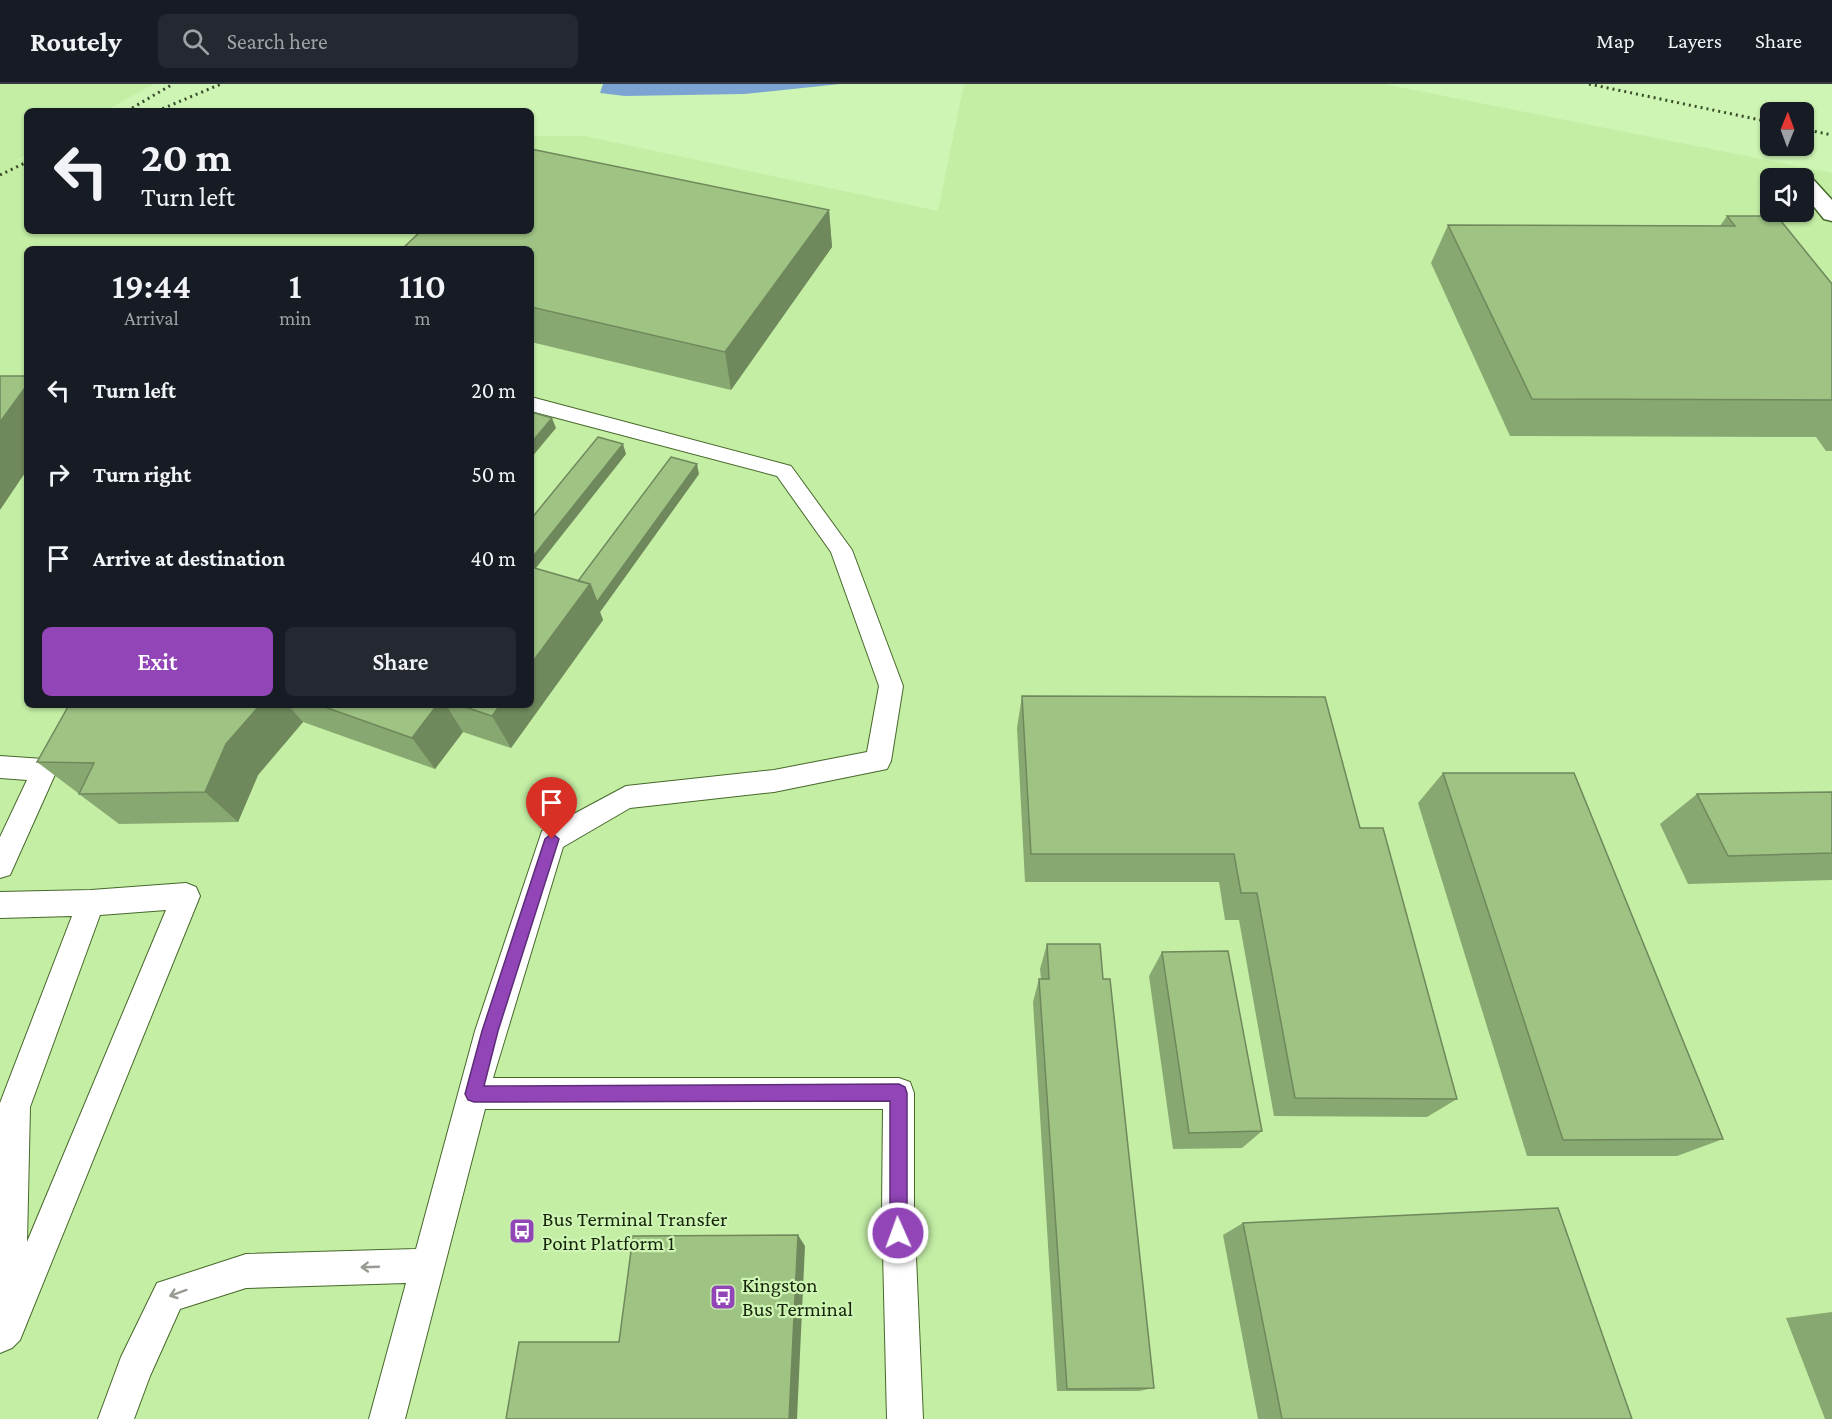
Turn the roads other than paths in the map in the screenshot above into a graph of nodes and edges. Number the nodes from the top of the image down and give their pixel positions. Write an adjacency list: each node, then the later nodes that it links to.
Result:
1 (1814, 193): 2 (street)
2 (1832, 214)
3 (534, 405): 8 (lane)
4 (0, 767): 5 (lane)
5 (0, 866)
6 (91, 903): 7 (lane); 10 (lane); 10 (lane)
7 (0, 905)
8 (474, 1094): 9 (lane); 13 (lane)
9 (428, 1265): 11 (lane, one-way to 11); 12 (lane)
10 (4, 1332)
11 (116, 1419)
12 (387, 1419)
13 (905, 1419)

